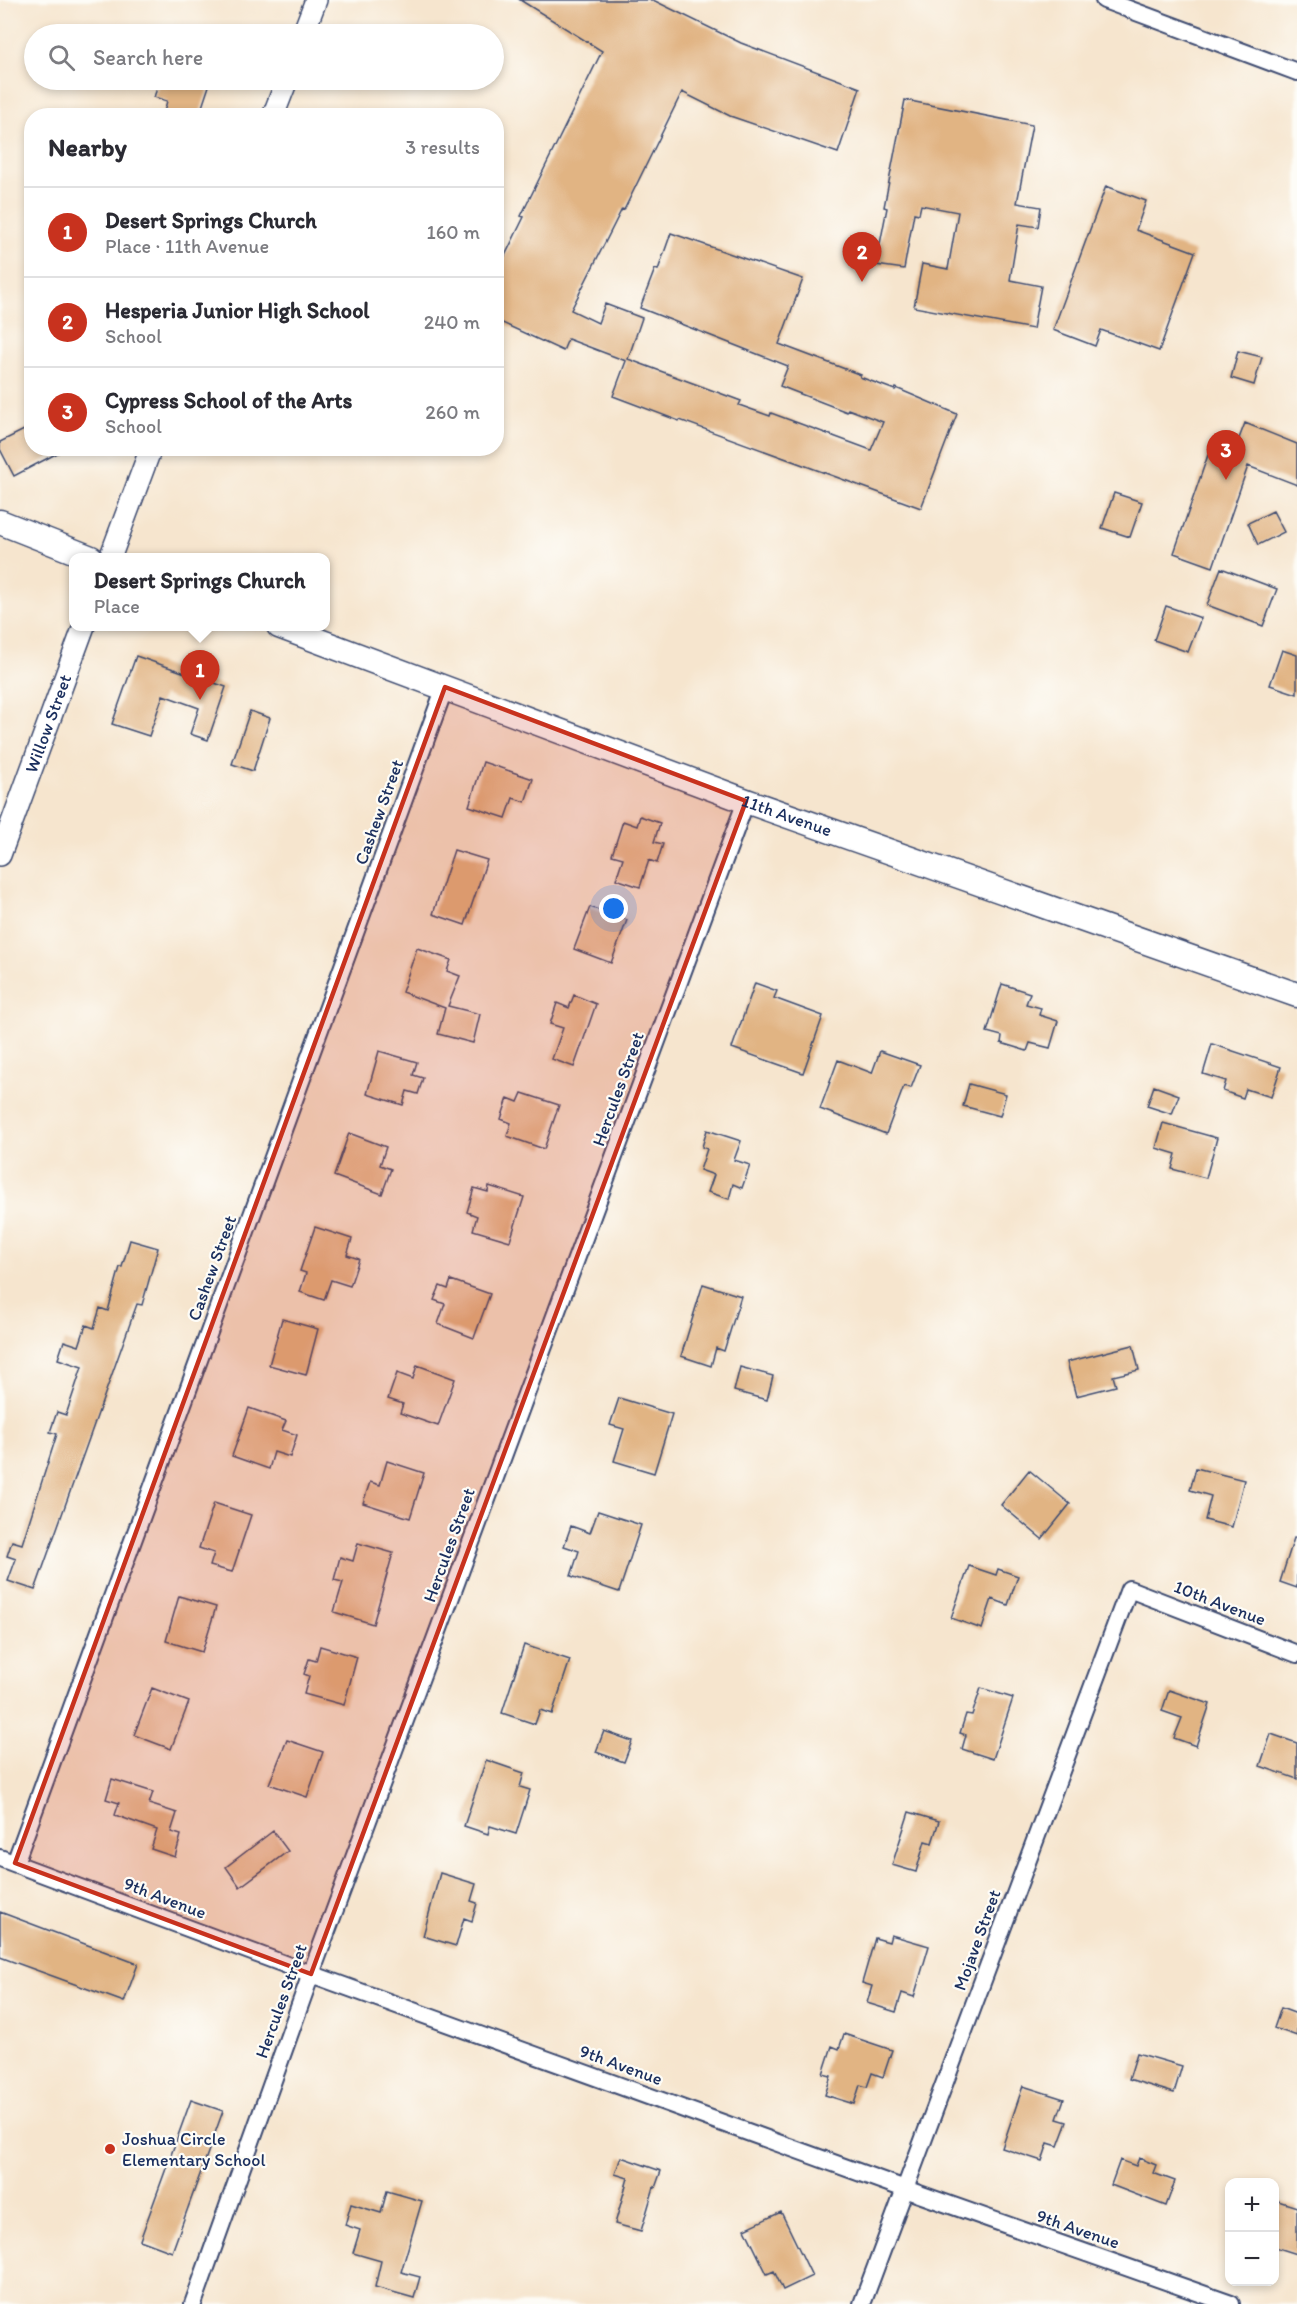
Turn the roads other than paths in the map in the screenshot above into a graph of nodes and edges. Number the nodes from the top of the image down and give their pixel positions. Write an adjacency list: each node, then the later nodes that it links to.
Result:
1 (316, 0): 3 (street)
2 (1104, 0): 4 (street)
3 (307, 24)
4 (1297, 72)
5 (283, 90): 6 (street)
6 (276, 108)
7 (148, 456): 10 (street)
8 (0, 522): 9 (main road)
9 (78, 553)
10 (112, 553)
11 (83, 631): 15 (street, Willow Street)
12 (290, 631): 13 (main road, 11th Avenue)
13 (445, 687): 14 (main road, 11th Avenue); 19 (street, Cashew Street)
14 (746, 801): 16 (main road, 11th Avenue); 20 (street, Hercules Street)
15 (0, 855)
16 (1297, 994)
17 (1129, 1588): 18 (street, 10th Avenue); 21 (street, Mojave Street)
18 (1297, 1654)
19 (7, 1860): 20 (street, 9th Avenue)
20 (311, 1974): 21 (street, 9th Avenue); 22 (street, Hercules Street)
21 (905, 2189): 23 (street, Mojave Street); 24 (street, 9th Avenue)
22 (193, 2304)
23 (862, 2304)
24 (1231, 2304)

